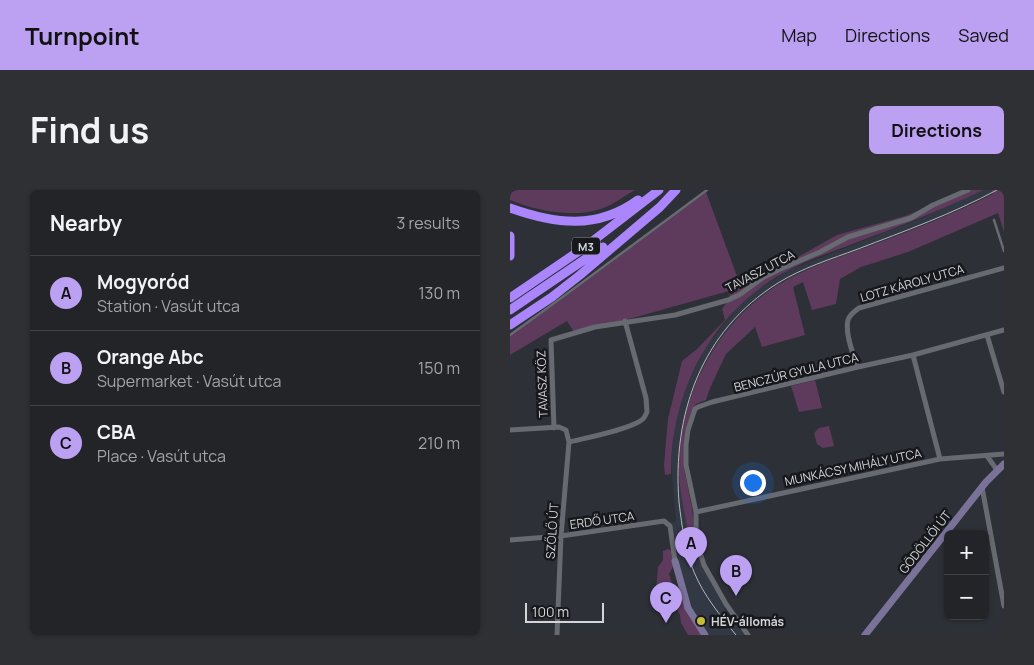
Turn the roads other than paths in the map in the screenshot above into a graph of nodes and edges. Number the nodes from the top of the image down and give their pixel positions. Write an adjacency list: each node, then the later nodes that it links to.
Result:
1 (653, 190): 6 (highway)
2 (659, 190): 12 (highway, M3)
3 (675, 190): 13 (highway, M3); 15 (highway)
4 (706, 190): 17 (lane)
5 (968, 190): 14 (street, TAVASZ UTCA)
6 (510, 208)
7 (994, 220): 9 (lane)
8 (510, 236): 10 (highway)
9 (1004, 251)
10 (510, 256)
11 (1004, 268): 21 (street, LOTZ KÁROLY UTCA)
12 (510, 298)
13 (510, 310)
14 (625, 322): 19 (street, TAVASZ UTCA); 25 (street)
15 (510, 325)
16 (1004, 330): 18 (street, BENCZÚR GYULA UTCA)
17 (510, 334)
18 (987, 336): 20 (street, BENCZÚR GYULA UTCA); 22 (street)
19 (551, 340): 23 (street, TAVASZ KÖZ)
20 (913, 355): 21 (street, BENCZÚR GYULA UTCA); 28 (street)
21 (858, 367): 32 (street, BENCZÚR GYULA UTCA)
22 (1004, 392)
23 (554, 428): 24 (street); 25 (street, SZŐLŐ ÚT)
24 (510, 430)
25 (569, 442): 33 (street, SZŐLŐ ÚT)
26 (1004, 454): 27 (street, MUNKÁCSY MIHÁLY UTCA)
27 (987, 456): 28 (street, MUNKÁCSY MIHÁLY UTCA); 30 (street)
28 (940, 458): 32 (street, MUNKÁCSY MIHÁLY UTCA)
29 (1004, 464): 30 (main road, GÖDÖLLŐI ÚT)
30 (997, 470): 31 (main road, GÖDÖLLŐI ÚT)
31 (982, 487): 36 (street); 41 (main road, GÖDÖLLŐI ÚT)
32 (696, 512): 40 (street)
33 (561, 536): 34 (street, ERDŐ UTCA); 35 (street, ERDŐ UTCA); 38 (street, SZŐLŐ ÚT)
34 (510, 540)
35 (675, 561): 39 (main road)
36 (1002, 584): 37 (street)
37 (1004, 606)
38 (557, 635)
39 (705, 635)
40 (748, 635)
41 (865, 635)

